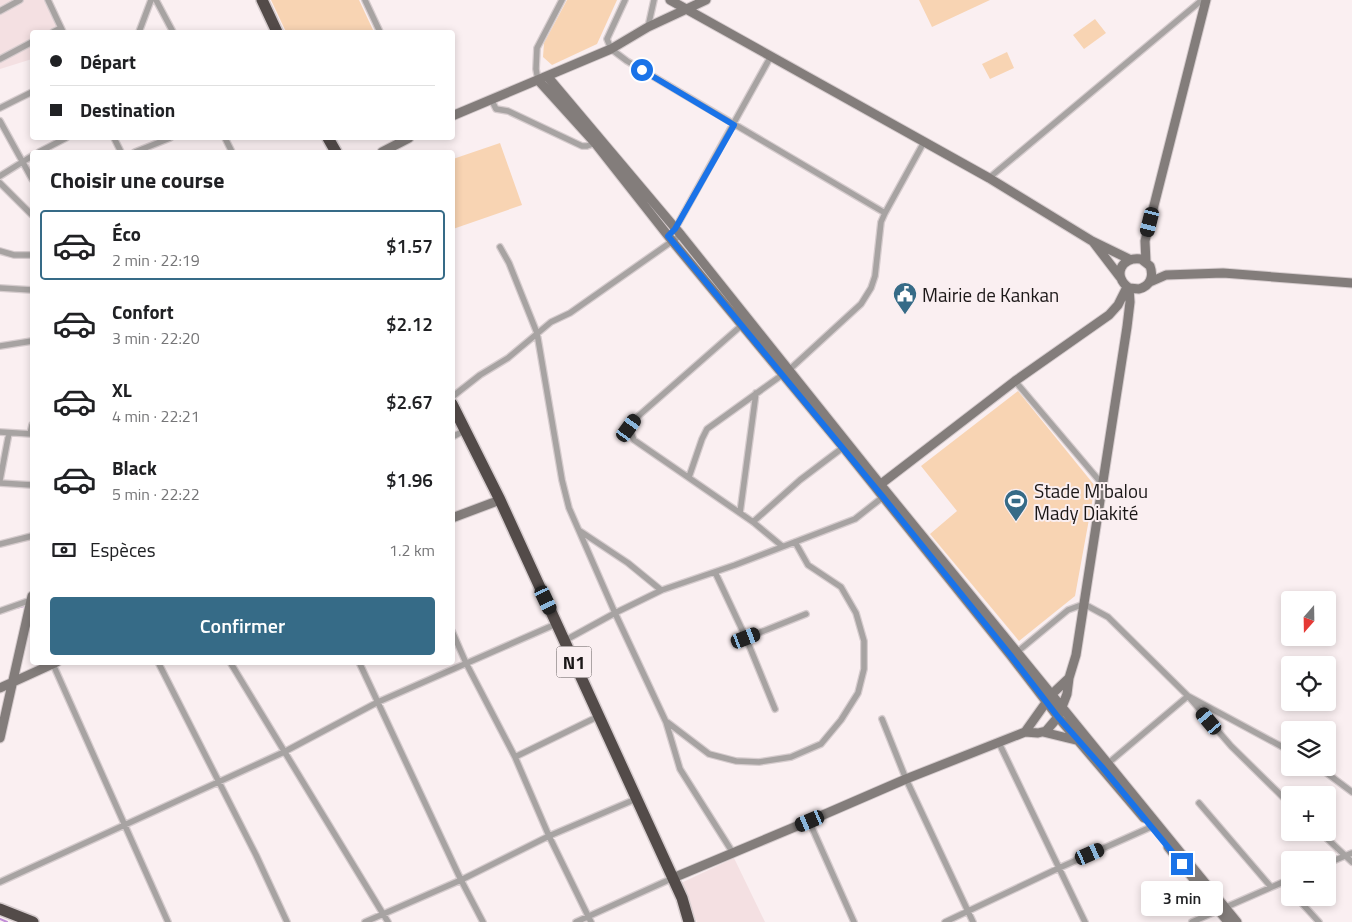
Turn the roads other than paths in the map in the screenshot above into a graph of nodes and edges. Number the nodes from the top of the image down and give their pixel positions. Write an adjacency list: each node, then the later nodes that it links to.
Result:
1 (20, 0): 15 (street)
2 (48, 0): 17 (street)
3 (151, 0): 18 (street)
4 (156, 0): 19 (street)
5 (262, 0): 20 (highway)
6 (365, 0): 21 (street)
7 (562, 0): 26 (street)
8 (625, 0): 23 (street)
9 (654, 0): 16 (street)
10 (670, 0): 14 (main road)
11 (706, 0): 14 (main road)
12 (1202, 0): 45 (street)
13 (1206, 0): 51 (main road)
14 (686, 9): 16 (main road); 24 (main road)
15 (0, 11)
16 (648, 27): 23 (main road)
17 (62, 30)
18 (140, 30)
19 (172, 30)
20 (276, 30)
21 (379, 30)
22 (30, 43): 25 (street)
23 (611, 49): 26 (main road); 32 (street)
24 (771, 56): 32 (street); 37 (main road)
25 (0, 59)
26 (543, 78): 28 (main road); 36 (main road)
27 (30, 93): 29 (street)
28 (491, 99): 30 (main road); 36 (street)
29 (0, 108)
30 (455, 115)
31 (0, 121): 42 (street)
32 (734, 125): 47 (street); 49 (street)
33 (62, 140): 38 (street)
34 (165, 140): 39 (street)
35 (405, 140): 40 (main road)
36 (598, 142): 49 (main road)
37 (924, 142): 45 (main road); 47 (street)
38 (43, 150)
39 (140, 150)
40 (386, 150)
41 (30, 157): 42 (street)
42 (24, 161): 43 (street); 44 (street)
43 (30, 174)
44 (0, 176)
45 (989, 178): 50 (main road)
46 (0, 183): 48 (street)
47 (885, 212): 72 (street)
48 (30, 213)
49 (674, 236): 68 (main road); 69 (street); 72 (main road)
50 (1092, 241): 55 (main road); 58 (main road)
51 (1145, 241): 55 (main road); 56 (main road)
52 (500, 247): 69 (street)
53 (0, 251): 54 (street)
54 (30, 255)
55 (1132, 259): 56 (main road); 58 (main road)
56 (1148, 264): 57 (main road); 59 (main road)
57 (1166, 275): 59 (main road); 60 (main road)
58 (1120, 277): 61 (main road)
59 (1150, 282): 64 (main road)
60 (1352, 283)
61 (1128, 287): 64 (main road); 65 (main road); 66 (main road)
62 (0, 288): 63 (street)
63 (30, 290)
64 (1139, 290): 65 (main road)
65 (1130, 302): 67 (main road)
66 (1114, 311): 67 (main road); 73 (main road)
67 (1128, 322): 86 (main road)
68 (742, 325): 72 (main road); 83 (street)
69 (537, 333): 75 (street); 93 (street)
70 (30, 341): 71 (street)
71 (0, 346)
72 (786, 372): 74 (street); 82 (main road)
73 (1015, 381): 86 (street); 87 (main road)
74 (756, 393): 83 (street); 90 (street)
75 (455, 394)
76 (455, 410): 77 (highway, N1)
77 (466, 430): 81 (street); 89 (highway, N1)
78 (0, 432): 79 (street)
79 (10, 433): 80 (street); 84 (street)
80 (30, 434)
81 (455, 436)
82 (845, 445): 87 (main road); 92 (street)
83 (689, 477): 90 (street)
84 (0, 482): 85 (street)
85 (30, 485)
86 (1103, 485): 101 (main road)
87 (878, 486): 88 (main road); 110 (main road)
88 (883, 497): 95 (street); 110 (main road)
89 (500, 500): 91 (main road); 106 (highway, N1)
90 (740, 513): 92 (street)
91 (455, 517)
92 (753, 522): 97 (street)
93 (579, 530): 99 (street); 103 (street)
94 (30, 536): 96 (street)
95 (795, 542): 97 (street); 128 (street)
96 (0, 544)
97 (782, 546): 98 (street)
98 (715, 572): 99 (street); 108 (street)
99 (661, 590): 103 (street)
100 (30, 600): 102 (street)
101 (1084, 604): 110 (street); 117 (main road); 121 (street)
102 (0, 611)
103 (615, 613): 109 (street); 128 (street)
104 (806, 614): 108 (street)
105 (30, 622): 118 (main road)
106 (556, 624): 109 (highway, N1); 111 (street)
107 (455, 638): 111 (street)
108 (746, 638): 124 (street)
109 (564, 641): 126 (highway, N1)
110 (1014, 654): 120 (main road); 123 (main road)
111 (466, 663): 122 (street); 136 (street)
112 (50, 665): 118 (main road)
113 (55, 665): 146 (street)
114 (160, 665): 140 (street)
115 (232, 665): 135 (street)
116 (360, 665): 122 (street)
117 (1069, 678): 120 (main road); 125 (main road)
118 (12, 682): 119 (main road); 131 (main road)
119 (0, 688)
120 (1052, 694): 123 (main road); 125 (main road)
121 (1188, 696): 134 (street); 137 (street); 142 (street)
122 (378, 702): 135 (street); 157 (street)
123 (1046, 702): 125 (main road); 129 (main road)
124 (775, 709)
125 (1060, 713): 130 (main road); 132 (main road)
126 (599, 716): 136 (street); 143 (highway, N1)
127 (882, 719): 139 (street)
128 (666, 722): 151 (street)
129 (1025, 732): 130 (main road); 133 (main road)
130 (1043, 732): 132 (main road)
131 (0, 738)
132 (1084, 740): 137 (main road)
133 (999, 743): 139 (main road); 155 (street)
134 (1281, 746)
135 (284, 752): 140 (street); 165 (street)
136 (514, 757): 148 (street)
137 (1105, 766): 147 (main road); 163 (main road)
138 (1331, 776): 141 (street)
139 (906, 779): 145 (main road); 164 (street)
140 (219, 782): 146 (street); 171 (street)
141 (1352, 792)
142 (1281, 795)
143 (636, 799): 148 (street); 156 (highway, N1)
144 (1199, 803): 160 (street)
145 (810, 821): 151 (main road); 177 (street)
146 (126, 825): 158 (street); 170 (street)
147 (1151, 826): 155 (street); 163 (main road)
148 (549, 836): 157 (street); 167 (street)
149 (1330, 841): 152 (street)
150 (1352, 852): 152 (street)
151 (733, 853): 156 (main road)
152 (1345, 855): 153 (street); 154 (street)
153 (1336, 859)
154 (1352, 862)
155 (1059, 868): 164 (street); 180 (street)
156 (673, 878): 167 (street); 176 (highway, N1)
157 (461, 880): 165 (street); 174 (street)
158 (0, 882)
159 (1281, 883): 160 (street)
160 (1271, 887): 163 (street)
161 (1304, 906): 184 (street)
162 (0, 908): 169 (highway)
163 (1222, 909): 181 (street); 182 (main road); 183 (main road)
164 (968, 912): 178 (street); 179 (street)
165 (382, 913): 172 (street); 173 (street)
166 (0, 914): 168 (highway)
167 (589, 920): 175 (street)
168 (19, 922)
169 (33, 922)
170 (168, 922)
171 (287, 922)
172 (365, 922)
173 (388, 922)
174 (483, 922)
175 (576, 922)
176 (689, 922)
177 (854, 922)
178 (945, 922)
179 (973, 922)
180 (1085, 922)
181 (1192, 922)
182 (1228, 922)
183 (1237, 922)
184 (1319, 922)

